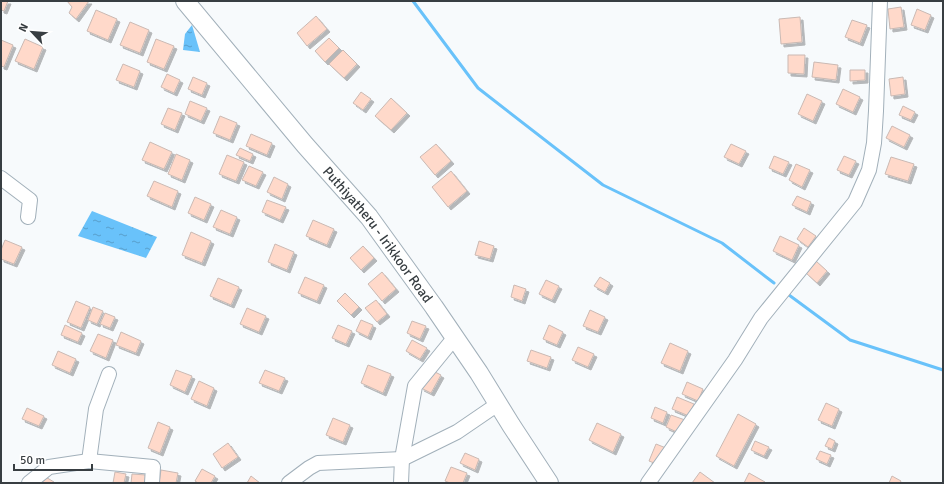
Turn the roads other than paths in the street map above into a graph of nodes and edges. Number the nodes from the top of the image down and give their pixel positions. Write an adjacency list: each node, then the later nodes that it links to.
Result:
1 (185, 1): 5 (main road, Puthiyatheru - Irikkoor Road)
2 (880, 1): 15 (street)
3 (1, 178): 4 (street)
4 (28, 217)
5 (455, 337): 7 (main road, Puthiyatheru - Irikkoor Road); 8 (street)
6 (109, 374): 9 (street)
7 (498, 404): 8 (street); 14 (main road, Puthiyatheru - Irikkoor Road)
8 (402, 459): 12 (street); 13 (street)
9 (89, 461): 10 (street); 11 (street)
10 (29, 483)
11 (152, 483)
12 (289, 483)
13 (401, 483)
14 (549, 483)
15 (648, 483)

